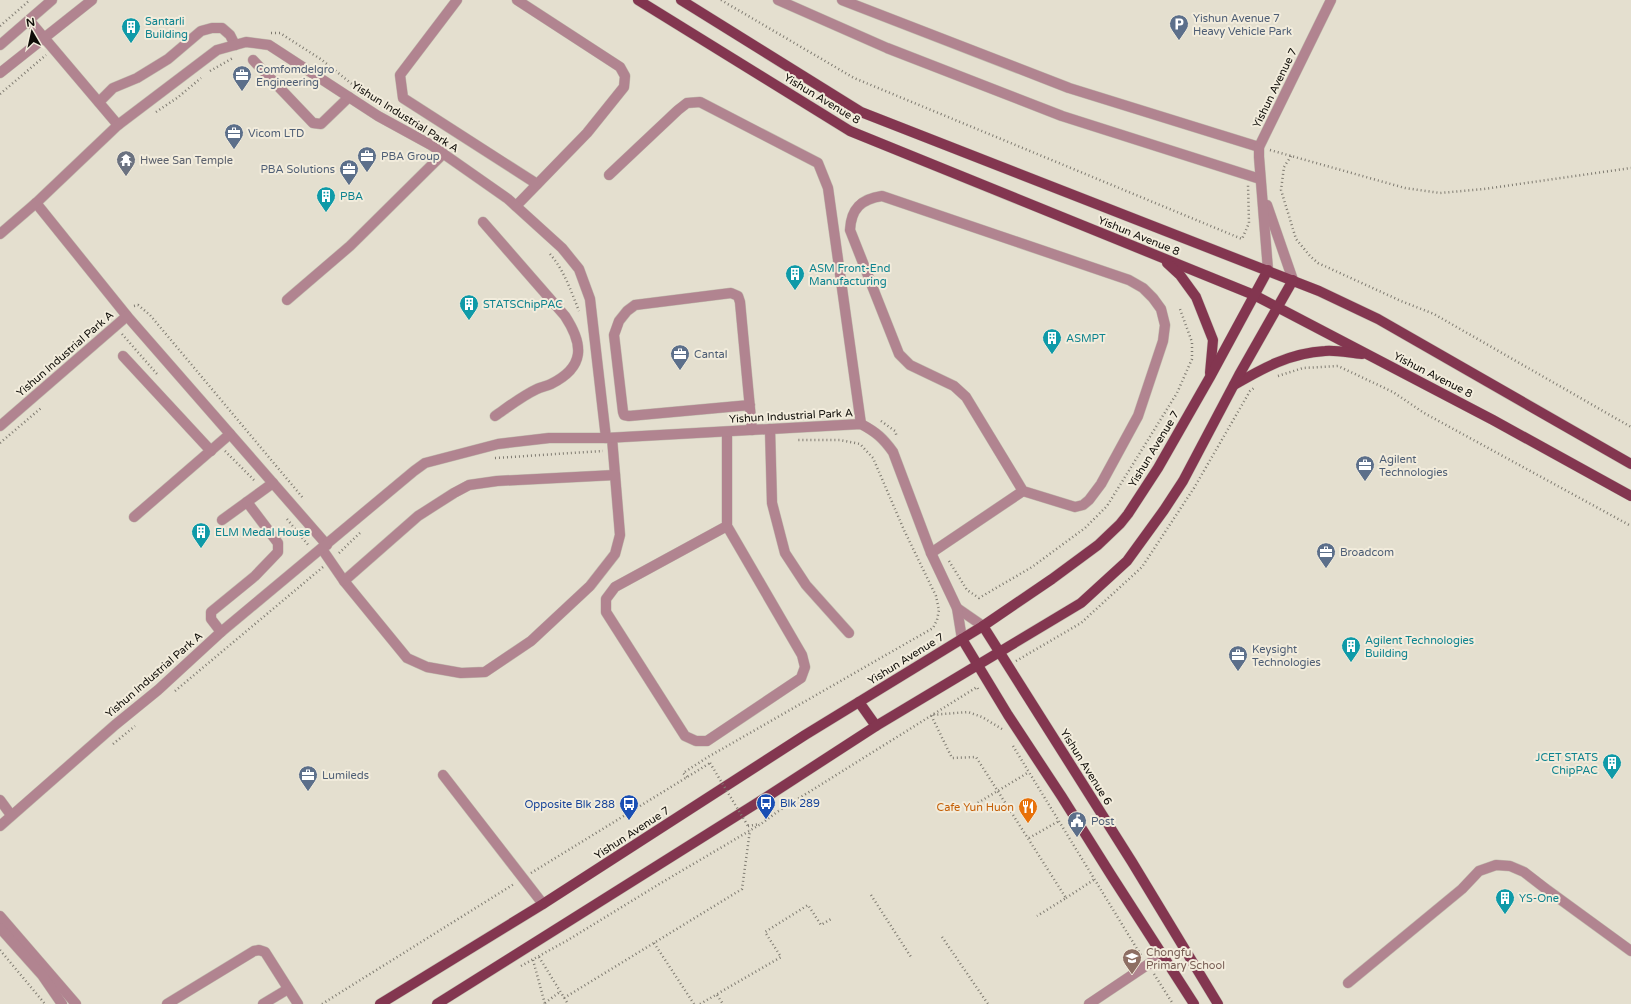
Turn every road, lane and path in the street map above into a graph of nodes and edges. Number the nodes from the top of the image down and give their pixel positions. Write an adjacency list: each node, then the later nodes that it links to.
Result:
1 (30, 0): 13 (path)
2 (52, 0): 12 (street)
3 (92, 0): 14 (street)
4 (457, 0): 33 (street)
5 (517, 0): 33 (street)
6 (638, 0): 40 (main road, Yishun Avenue 8)
7 (681, 0): 41 (main road, Yishun Avenue 8)
8 (721, 0): 31 (path)
9 (778, 0): 31 (street)
10 (842, 0): 26 (street)
11 (1331, 0): 26 (street, Yishun Avenue 7)
12 (29, 20): 14 (street); 16 (street)
13 (0, 26)
14 (43, 38): 20 (street); 23 (street)
15 (235, 45): 22 (street, Yishun Industrial Park A); 23 (street); 25 (street, Yishun Industrial Park A)
16 (0, 46)
17 (234, 58): 19 (path)
18 (254, 60): 22 (street)
19 (209, 71)
20 (0, 73)
21 (204, 76): 24 (path)
22 (349, 97): 27 (street, Yishun Industrial Park A)
23 (99, 102): 25 (street)
24 (154, 114)
25 (118, 125): 35 (street, Yishun Industrial Park A)
26 (1259, 147): 28 (path); 32 (street, Yishun Avenue 7)
27 (443, 154): 36 (street, Yishun Industrial Park A); 44 (street)
28 (1291, 156): 29 (path); 58 (path)
29 (1631, 168)
30 (609, 175): 56 (street)
31 (1248, 175): 32 (street)
32 (1260, 179): 34 (street, Yishun Avenue 7)
33 (537, 184): 36 (street)
34 (1261, 190): 41 (street, Yishun Avenue 7); 42 (street, Yishun Avenue 7)
35 (36, 203): 38 (street, Yishun Industrial Park A); 46 (street, Yishun Industrial Park A)
36 (516, 206): 63 (street, Yishun Industrial Park A)
37 (483, 222): 55 (street)
38 (0, 234)
39 (545, 248): 47 (path)
40 (1162, 258): 43 (main road, Yishun Avenue 8); 50 (main road)
41 (1268, 270): 42 (main road, Yishun Avenue 8); 43 (main road, Yishun Avenue 7)
42 (1293, 280): 45 (main road); 65 (main road, Yishun Avenue 8)
43 (1254, 295): 45 (main road, Yishun Avenue 8); 50 (main road, Yishun Avenue 7)
44 (287, 300)
45 (1278, 307): 48 (main road, Yishun Avenue 8); 52 (main road)
46 (124, 313): 57 (street, Yishun Industrial Park A); 62 (street, Yishun Industrial Park A); 71 (path)
47 (582, 318)
48 (1368, 355): 52 (main road); 69 (main road, Yishun Avenue 8)
49 (123, 356): 64 (street)
50 (1210, 377): 82 (main road, Yishun Avenue 7)
51 (1273, 378): 75 (path)
52 (1234, 385): 87 (main road)
53 (1256, 386): 88 (path)
54 (750, 405): 54 (street); 60 (street)
55 (495, 416)
56 (861, 424): 59 (street, Yishun Industrial Park A); 78 (street, Yishun Industrial Park A)
57 (0, 426)
58 (1631, 427)
59 (770, 429): 60 (street, Yishun Industrial Park A); 85 (street)
60 (752, 430): 61 (street, Yishun Industrial Park A)
61 (727, 432): 63 (street, Yishun Industrial Park A); 74 (street)
62 (230, 434): 64 (street); 67 (street, Yishun Industrial Park A)
63 (609, 438): 66 (street); 77 (street, Yishun Industrial Park A)
64 (211, 451): 72 (street)
65 (1631, 464)
66 (615, 475): 80 (street); 80 (street)
67 (273, 483): 70 (street); 77 (street, Yishun Industrial Park A)
68 (1023, 491): 68 (street); 78 (street)
69 (1631, 496)
70 (247, 502): 73 (street); 84 (street)
71 (307, 503)
72 (134, 517)
73 (222, 520)
74 (727, 526): 74 (street)
75 (1631, 526)
76 (365, 528): 79 (path)
77 (324, 547): 79 (street); 84 (street, Yishun Industrial Park A)
78 (931, 553): 81 (street, Yishun Industrial Park A)
79 (330, 561): 80 (street); 91 (path)
80 (344, 581)
81 (957, 608): 82 (street); 86 (street, Yishun Industrial Park A)
82 (983, 626): 86 (main road, Yishun Avenue 7); 87 (main road, Yishun Avenue 6)
83 (933, 628): 103 (path)
84 (222, 632): 107 (street, Yishun Industrial Park A)
85 (849, 633)
86 (962, 639): 89 (main road); 92 (main road, Yishun Avenue 7)
87 (999, 653): 89 (main road); 155 (main road, Yishun Avenue 6)
88 (1016, 661)
89 (977, 666): 96 (main road); 126 (main road)
90 (980, 693): 93 (path)
91 (172, 694)
92 (859, 702): 96 (main road); 117 (main road, Yishun Avenue 7)
93 (931, 715): 97 (path); 104 (path); 109 (path)
94 (999, 723): 97 (path)
95 (135, 725): 100 (path)
96 (876, 726): 146 (main road)
97 (1002, 729): 98 (path)
98 (1006, 735)
99 (1010, 741): 101 (path)
100 (112, 745)
101 (1029, 772): 104 (path); 108 (path)
102 (443, 776): 113 (street)
103 (687, 777): 109 (path, bridge); 113 (path)
104 (999, 790): 106 (path); 112 (path)
105 (0, 800): 107 (street)
106 (971, 807)
107 (11, 815): 110 (street, Yishun Industrial Park A)
108 (1059, 821): 112 (path); 114 (path)
109 (761, 824): 111 (path)
110 (0, 826)
111 (750, 830): 123 (path); 128 (path)
112 (1029, 838): 116 (path)
113 (523, 878): 117 (street); 144 (path)
114 (1095, 879): 116 (path); 130 (path)
115 (871, 895): 127 (path)
116 (1066, 898): 119 (path)
117 (543, 904): 145 (main road, Yishun Avenue 7)
118 (0, 916): 140 (street)
119 (1037, 916)
120 (831, 919): 135 (path)
121 (0, 928): 139 (street)
122 (942, 937): 152 (path)
123 (654, 943): 136 (path); 149 (path)
124 (0, 950): 138 (path)
125 (1631, 951): 132 (street)
126 (1162, 955): 130 (street); 154 (main road)
127 (911, 956)
128 (539, 957): 129 (path); 134 (path)
129 (533, 960): 131 (path); 147 (path)
130 (1148, 965): 137 (street); 153 (path)
131 (520, 967)
132 (1348, 983)
133 (288, 989): 141 (street); 142 (street); 143 (street)
134 (560, 991): 136 (path); 147 (path)
135 (717, 994): 150 (path); 151 (path)
136 (564, 998): 148 (path)
137 (1094, 1003)
138 (45, 1004)
139 (62, 1004)
140 (76, 1004)
141 (167, 1004)
142 (263, 1004)
143 (298, 1004)
144 (322, 1004)
145 (380, 1004)
146 (437, 1004)
147 (545, 1004)
148 (568, 1004)
149 (694, 1004)
150 (700, 1004)
151 (723, 1004)
152 (988, 1004)
153 (1173, 1004)
154 (1194, 1004)
155 (1218, 1004)

